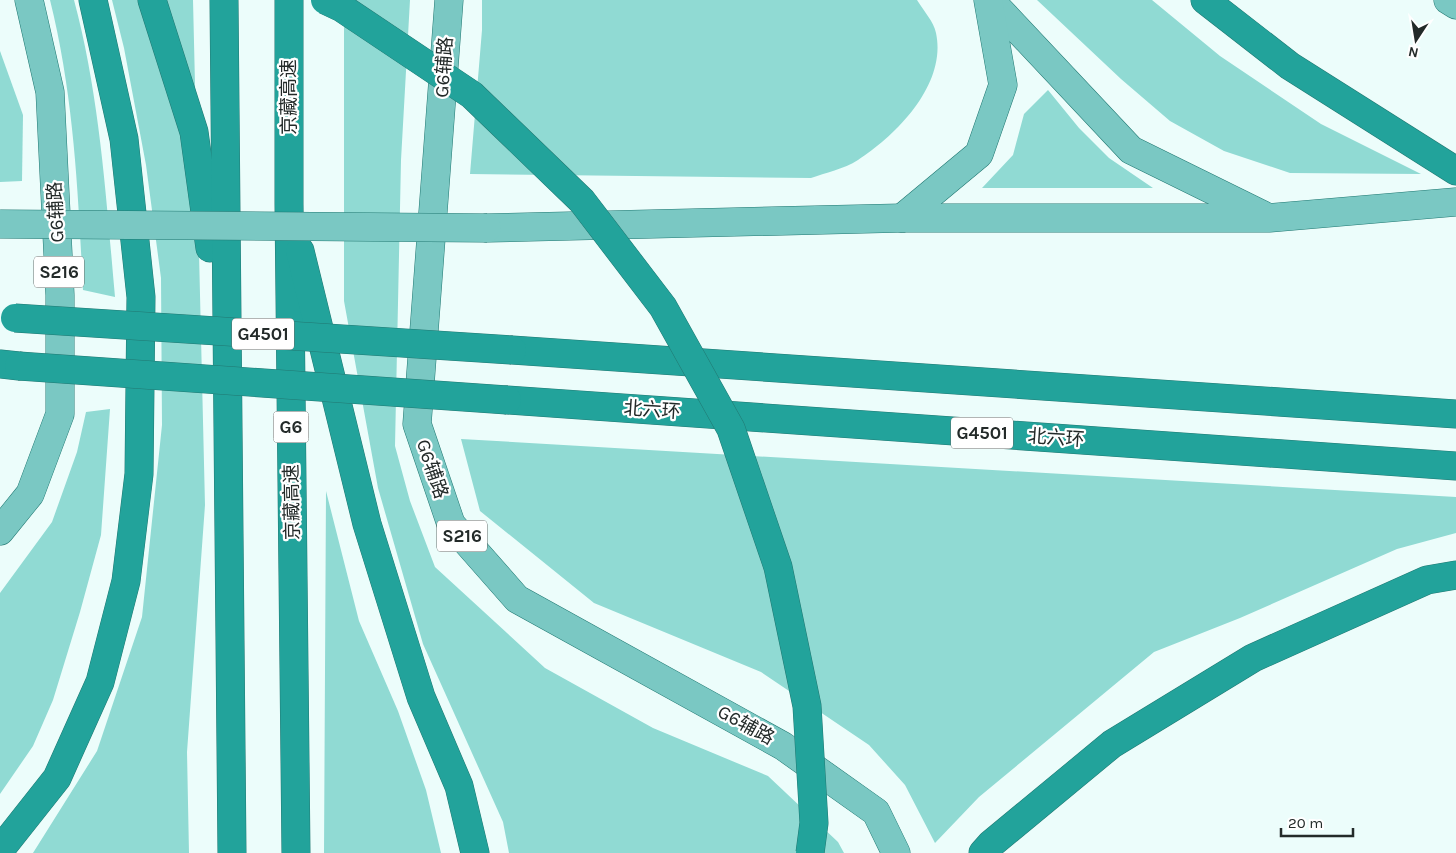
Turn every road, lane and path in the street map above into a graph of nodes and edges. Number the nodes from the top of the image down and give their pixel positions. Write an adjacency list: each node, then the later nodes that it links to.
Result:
1 (29, 0): 23 (main road, G6辅路 / S216)
2 (94, 0): 26 (highway)
3 (152, 0): 21 (highway)
4 (224, 0): 21 (highway)
5 (289, 0): 14 (highway, 京藏高速 / G6)
6 (325, 0): 30 (highway, bridge)
7 (448, 0): 31 (main road, G6辅路 / S216)
8 (989, 0): 15 (main road); 16 (main road)
9 (1205, 0): 12 (highway)
10 (1448, 0): 11 (main road)
11 (1456, 6)
12 (1447, 166)
13 (1456, 202): 16 (main road)
14 (288, 204): 28 (highway, 京藏高速 / G6); 29 (highway)
15 (902, 218): 16 (main road); 17 (main road, bridge)
16 (1269, 218)
17 (0, 224)
18 (7, 317): 20 (highway, G4501, bridge)
19 (6, 366): 22 (highway, 北六环 / G4501, bridge)
20 (1456, 414)
21 (228, 422): 27 (highway)
22 (1456, 466)
23 (0, 531)
24 (1456, 575): 25 (highway)
25 (987, 848)
26 (0, 850)
27 (232, 853)
28 (296, 853)
29 (475, 853)
30 (810, 853)
31 (896, 853)

